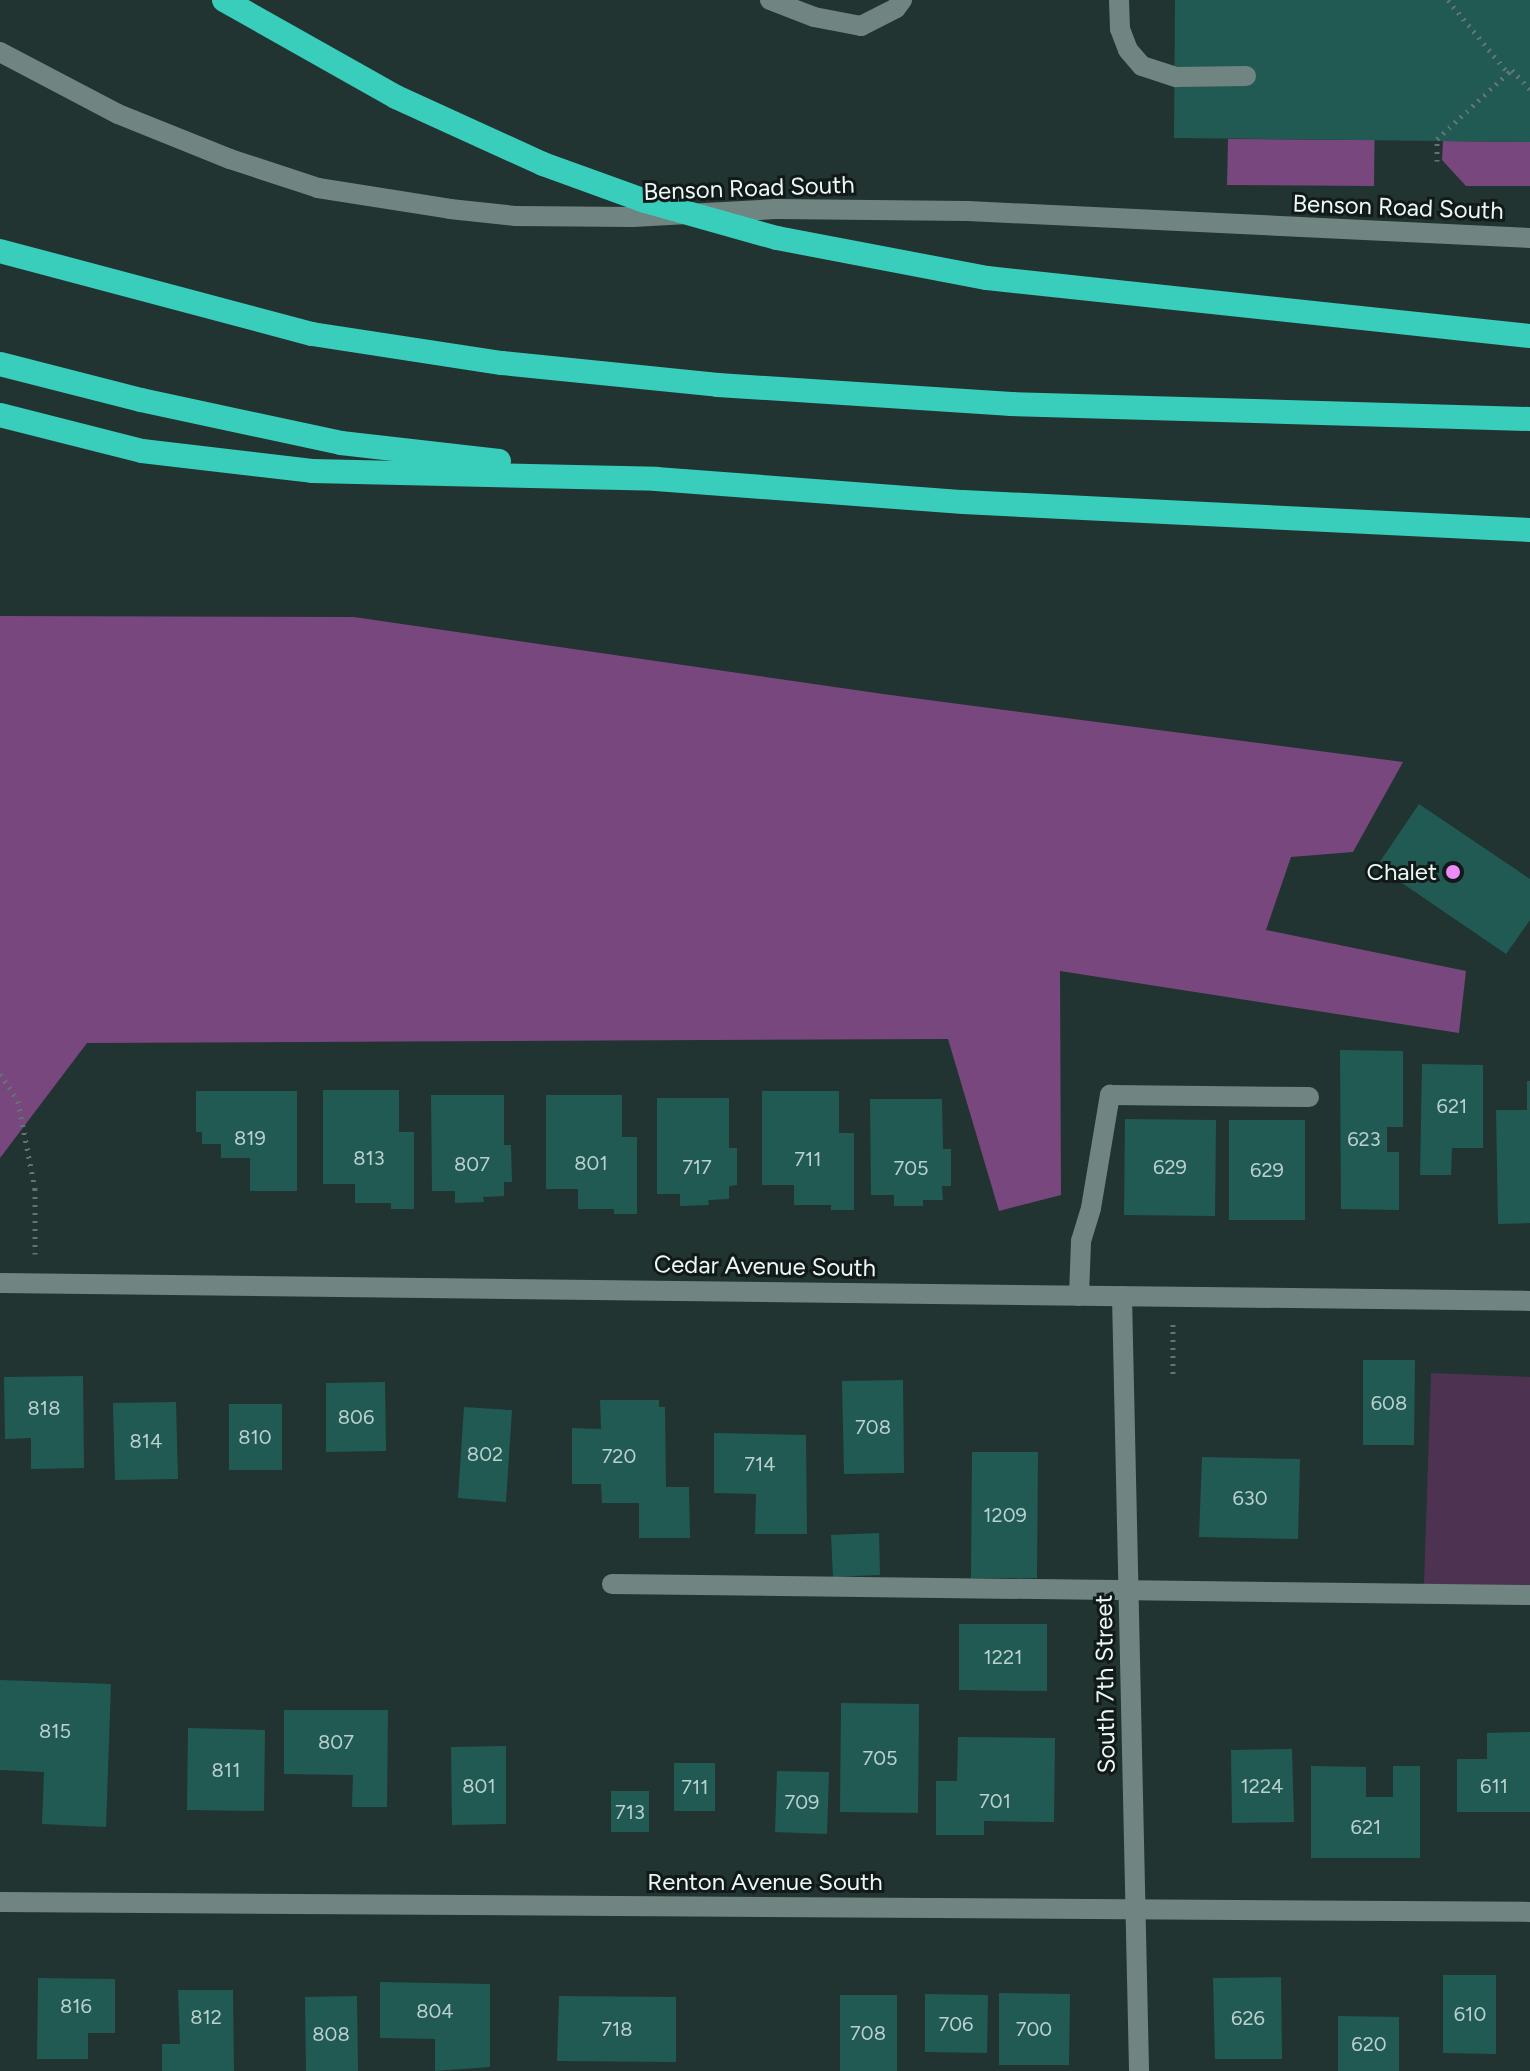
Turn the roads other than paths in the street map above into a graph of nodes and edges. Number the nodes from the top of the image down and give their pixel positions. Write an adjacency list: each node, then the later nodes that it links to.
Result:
1 (224, 0): 9 (highway)
2 (770, 0): 3 (street)
3 (902, 0)
4 (1119, 0): 6 (street)
5 (0, 52): 7 (street, Benson Road South)
6 (1246, 76)
7 (1530, 238)
8 (0, 251): 12 (highway)
9 (1530, 336)
10 (0, 364): 13 (highway)
11 (0, 415): 13 (highway)
12 (1530, 419)
13 (656, 479): 14 (highway)
14 (1530, 530)
15 (1309, 1097): 17 (street)
16 (0, 1283): 17 (street, Cedar Avenue South)
17 (1079, 1296): 18 (street, Cedar Avenue South)
18 (1122, 1296): 19 (street, Cedar Avenue South); 21 (street, South 7th Street)
19 (1530, 1301)
20 (612, 1584): 21 (street)
21 (1129, 1589): 22 (street); 24 (street, South 7th Street)
22 (1530, 1595)
23 (0, 1902): 24 (street, Renton Avenue South)
24 (1137, 1912): 25 (street, Renton Avenue South); 26 (street, South 7th Street)
25 (1530, 1912)
26 (1139, 2071)

